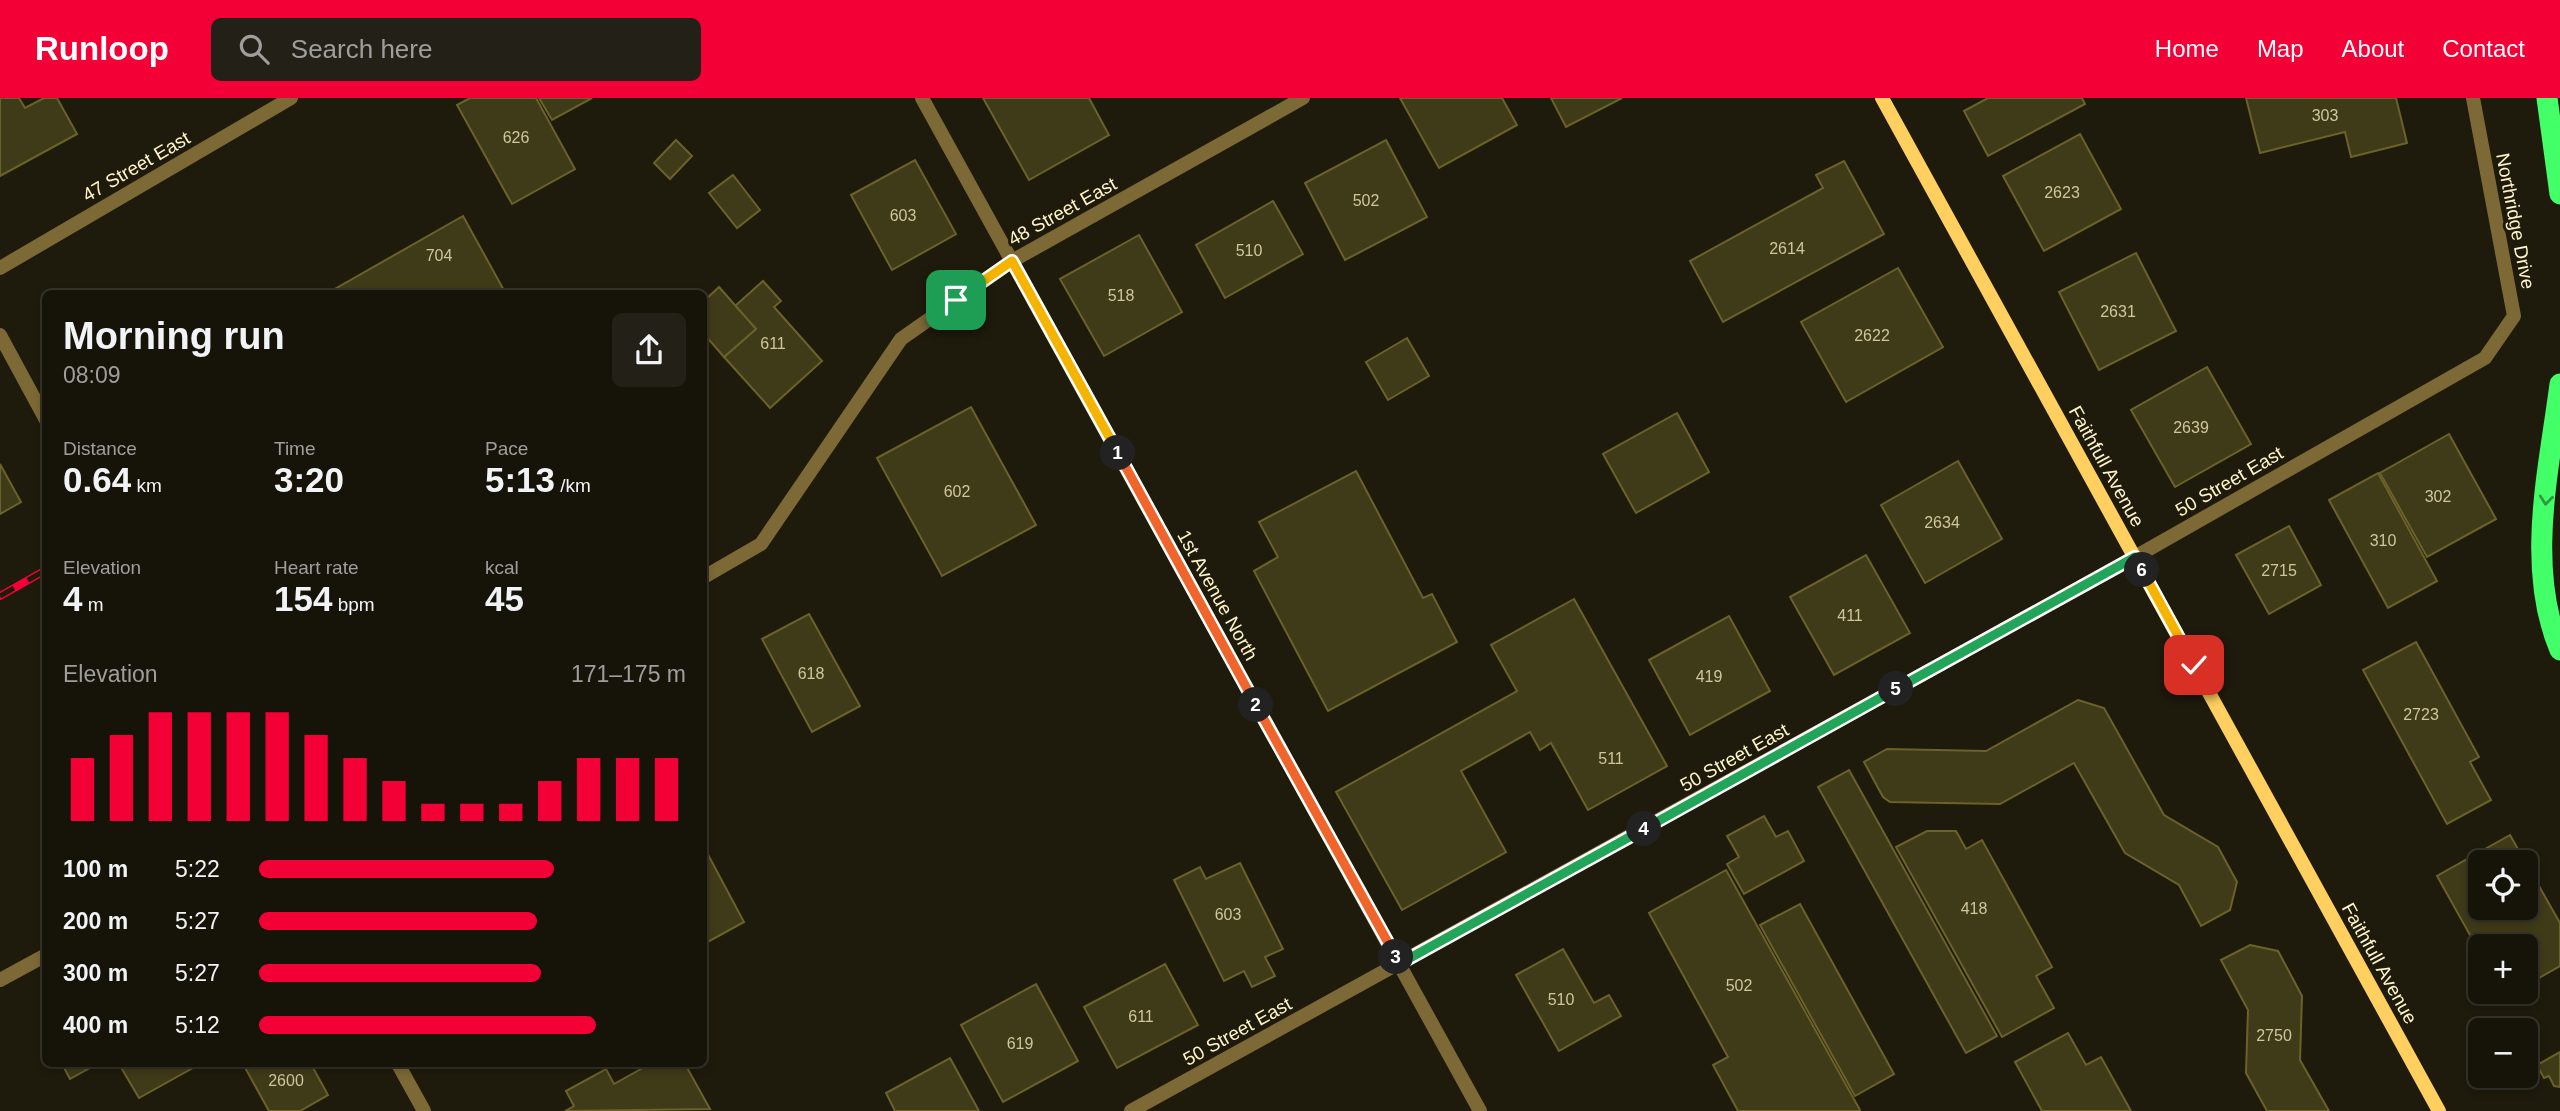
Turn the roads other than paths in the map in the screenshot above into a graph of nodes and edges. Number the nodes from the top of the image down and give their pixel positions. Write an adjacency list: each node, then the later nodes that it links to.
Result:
1 (291, 98): 9 (street, 47 Street East)
2 (922, 98): 8 (street, 1st Avenue North)
3 (1303, 98): 8 (street, 48 Street East)
4 (1882, 98): 14 (street, Faithfull Avenue)
5 (2473, 98): 13 (street, Northridge Drive)
6 (2547, 98): 7 (highway)
7 (2560, 194)
8 (1012, 261): 15 (street, 48 Street East); 18 (street, 1st Avenue North)
9 (0, 268)
10 (0, 335): 12 (street)
11 (2560, 384): 16 (highway, one-way to 16)
12 (42, 413)
13 (2353, 433): 14 (street, 50 Street East)
14 (2135, 557): 18 (street, 50 Street East); 24 (street, Faithfull Avenue)
15 (707, 575)
16 (2560, 650)
17 (42, 957): 19 (street)
18 (1399, 964): 22 (street, 50 Street East); 23 (street, 1st Avenue North)
19 (0, 980)
20 (400, 1067): 21 (street)
21 (424, 1111)
22 (1131, 1111)
23 (1480, 1111)
24 (2439, 1111)

